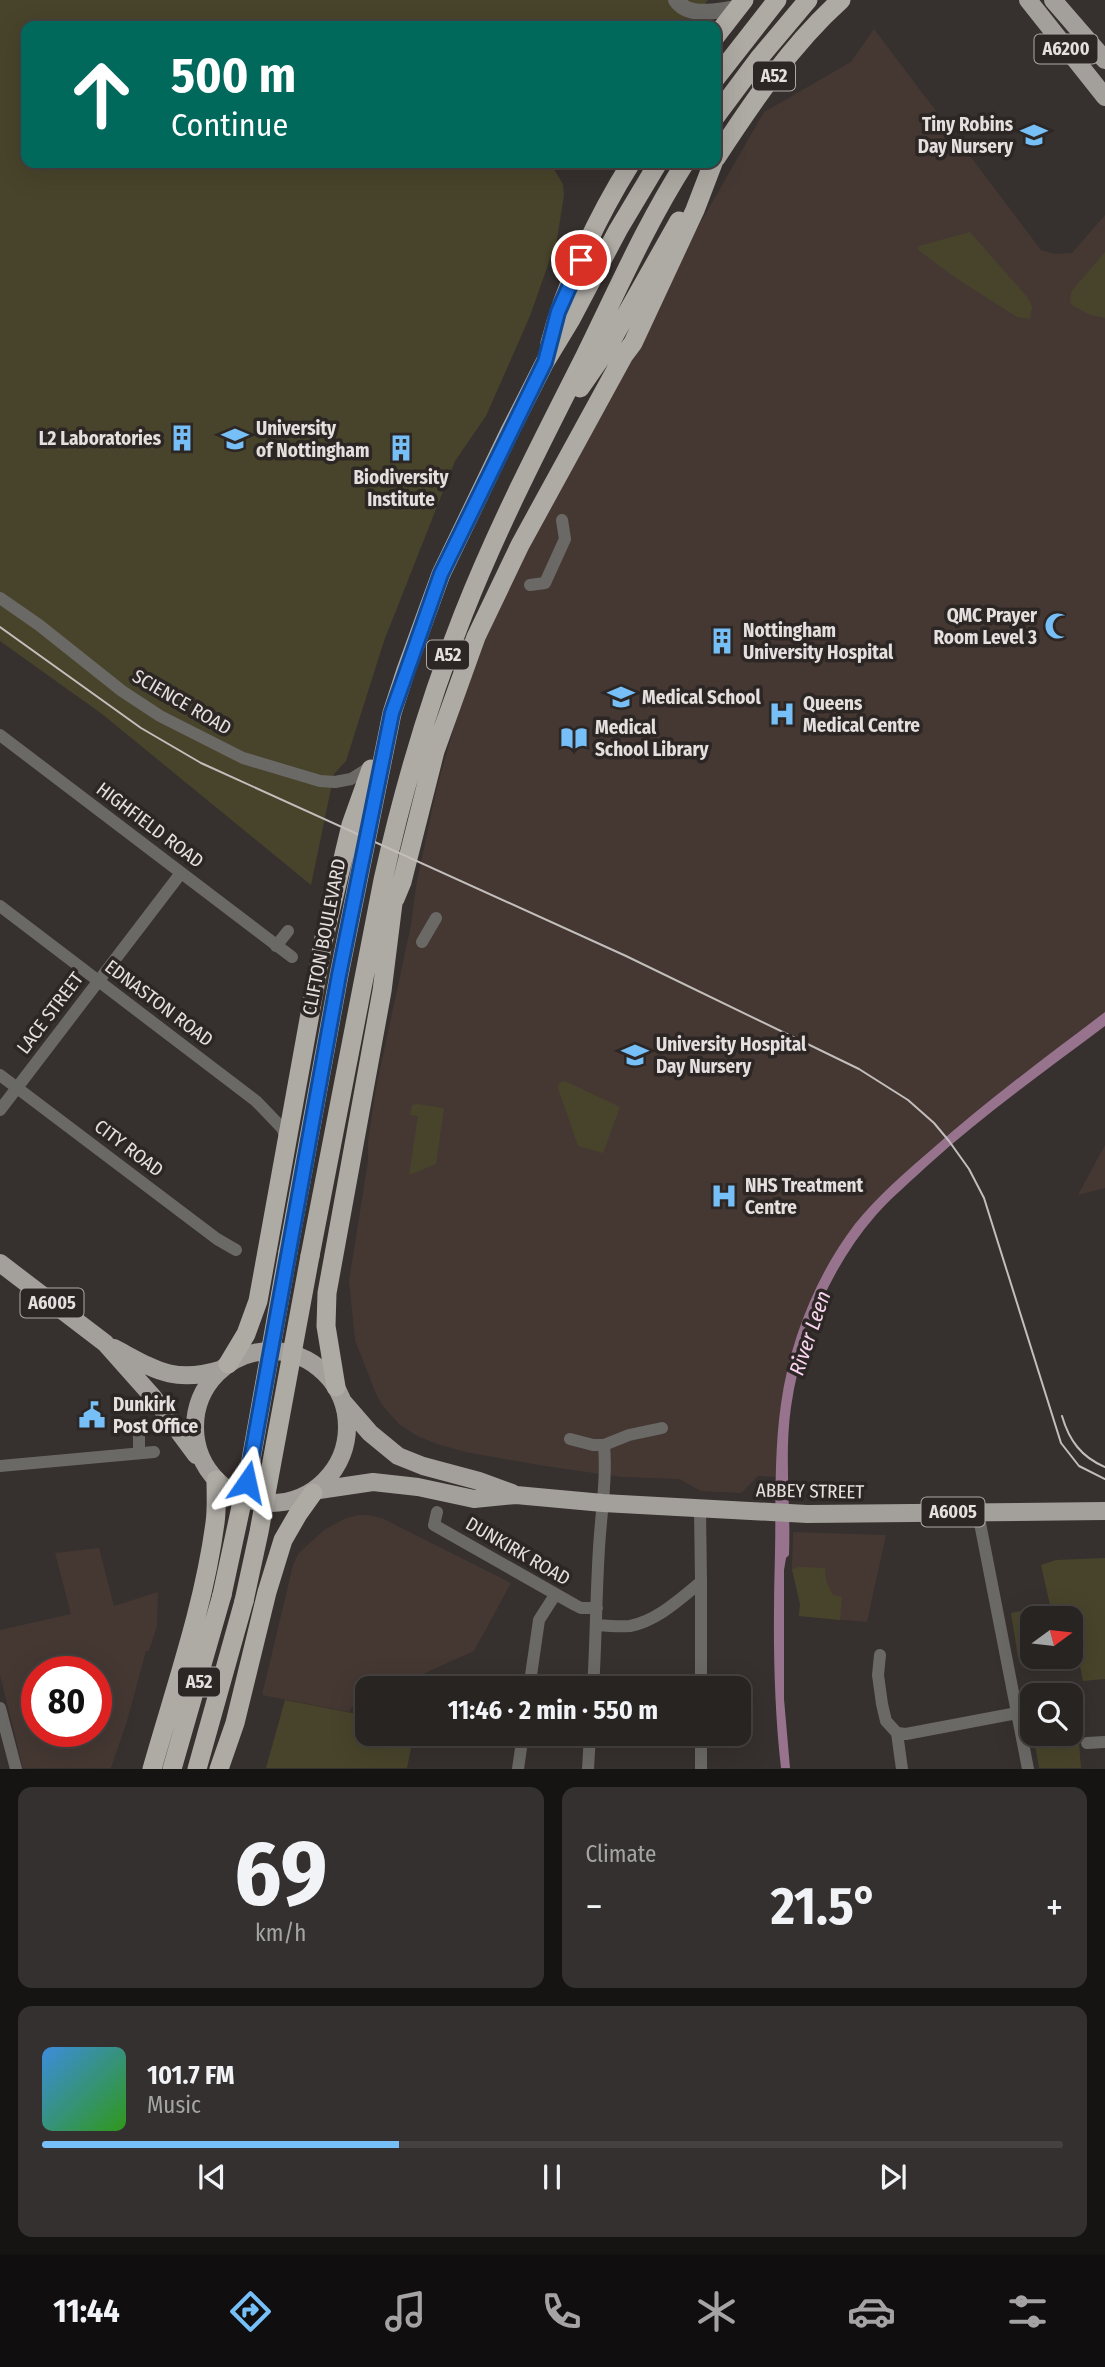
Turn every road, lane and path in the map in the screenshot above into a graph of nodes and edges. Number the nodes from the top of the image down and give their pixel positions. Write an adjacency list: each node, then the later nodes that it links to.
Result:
1 (676, 0): 7 (street)
2 (778, 0): 10 (highway)
3 (808, 0): 12 (highway)
4 (841, 0): 13 (highway, A52)
5 (1028, 0): 11 (main road, A6200)
6 (1053, 0): 9 (main road, A6200)
7 (741, 4): 8 (highway)
8 (721, 30)
9 (1105, 60)
10 (721, 72)
11 (1105, 97)
12 (721, 109)
13 (721, 151)
14 (628, 168): 19 (highway, A52)
15 (655, 168): 19 (highway, CLIFTON BOULEVARD)
16 (682, 168): 20 (highway)
17 (710, 168): 20 (highway, A52)
18 (711, 168): 29 (highway)
19 (545, 362): 24 (highway, CLIFTON BOULEVARD / A52)
20 (542, 440): 27 (highway, A52)
21 (562, 520): 22 (street)
22 (530, 585)
23 (0, 598): 26 (street, SCIENCE ROAD)
24 (392, 713): 26 (highway); 80 (highway, CLIFTON BOULEVARD / A52, bridge)
25 (0, 735): 28 (street, HIGHFIELD ROAD)
26 (372, 766): 40 (highway)
27 (405, 792): 29 (highway); 81 (highway, A52, bridge)
28 (181, 873): 34 (street, HIGHFIELD ROAD); 36 (street, LACE STREET)
29 (395, 899): 45 (highway)
30 (0, 906): 36 (street, EDNASTON ROAD)
31 (436, 918): 33 (street)
32 (288, 930): 34 (street)
33 (422, 942)
34 (276, 946): 35 (street, HIGHFIELD ROAD)
35 (292, 957)
36 (98, 981): 38 (street, LACE STREET); 40 (street, EDNASTON ROAD)
37 (0, 1075): 38 (street, CITY ROAD)
38 (17, 1088): 39 (street, LACE STREET); 41 (street, CITY ROAD)
39 (0, 1110)
40 (286, 1139): 44 (highway)
41 (236, 1250)
42 (0, 1263): 43 (main road, A6005)
43 (104, 1343): 44 (main road, A6005); 52 (main road, A6005)
44 (224, 1367): 45 (main road, A6005); 52 (main road, A6005)
45 (339, 1395): 55 (main road); 56 (main road, ABBEY STREET)
46 (662, 1428): 49 (street)
47 (139, 1434): 51 (street)
48 (570, 1439): 49 (street)
49 (604, 1445): 57 (street)
50 (154, 1451): 51 (street)
51 (139, 1453): 53 (street)
52 (202, 1463): 54 (main road, A6005)
53 (0, 1466)
54 (215, 1480): 55 (main road, A6005); 79 (highway)
55 (316, 1491): 56 (main road, ABBEY STREET); 82 (highway)
56 (516, 1494): 57 (main road, ABBEY STREET)
57 (603, 1503): 58 (main road, ABBEY STREET); 64 (street)
58 (701, 1508): 61 (main road, ABBEY STREET / A6005); 62 (street)
59 (1105, 1511): 61 (main road, ABBEY STREET / A6005)
60 (437, 1512): 63 (street, DUNKIRK ROAD)
61 (978, 1513): 71 (street)
62 (701, 1582): 65 (street); 69 (street)
63 (555, 1595): 64 (street, DUNKIRK ROAD); 67 (street)
64 (597, 1608): 65 (street)
65 (597, 1625): 68 (street)
66 (880, 1654): 72 (street)
67 (532, 1676)
68 (594, 1676)
69 (701, 1676)
70 (0, 1708): 78 (street)
71 (1017, 1713): 72 (street); 87 (street)
72 (897, 1733): 86 (street)
73 (1087, 1742): 74 (street)
74 (1105, 1742)
75 (521, 1746): 83 (street)
76 (589, 1746): 84 (street)
77 (701, 1746): 85 (street)
78 (16, 1769)
79 (152, 1769)
80 (172, 1769)
81 (197, 1769)
82 (219, 1769)
83 (518, 1769)
84 (588, 1769)
85 (701, 1769)
86 (902, 1769)
87 (1028, 1769)

